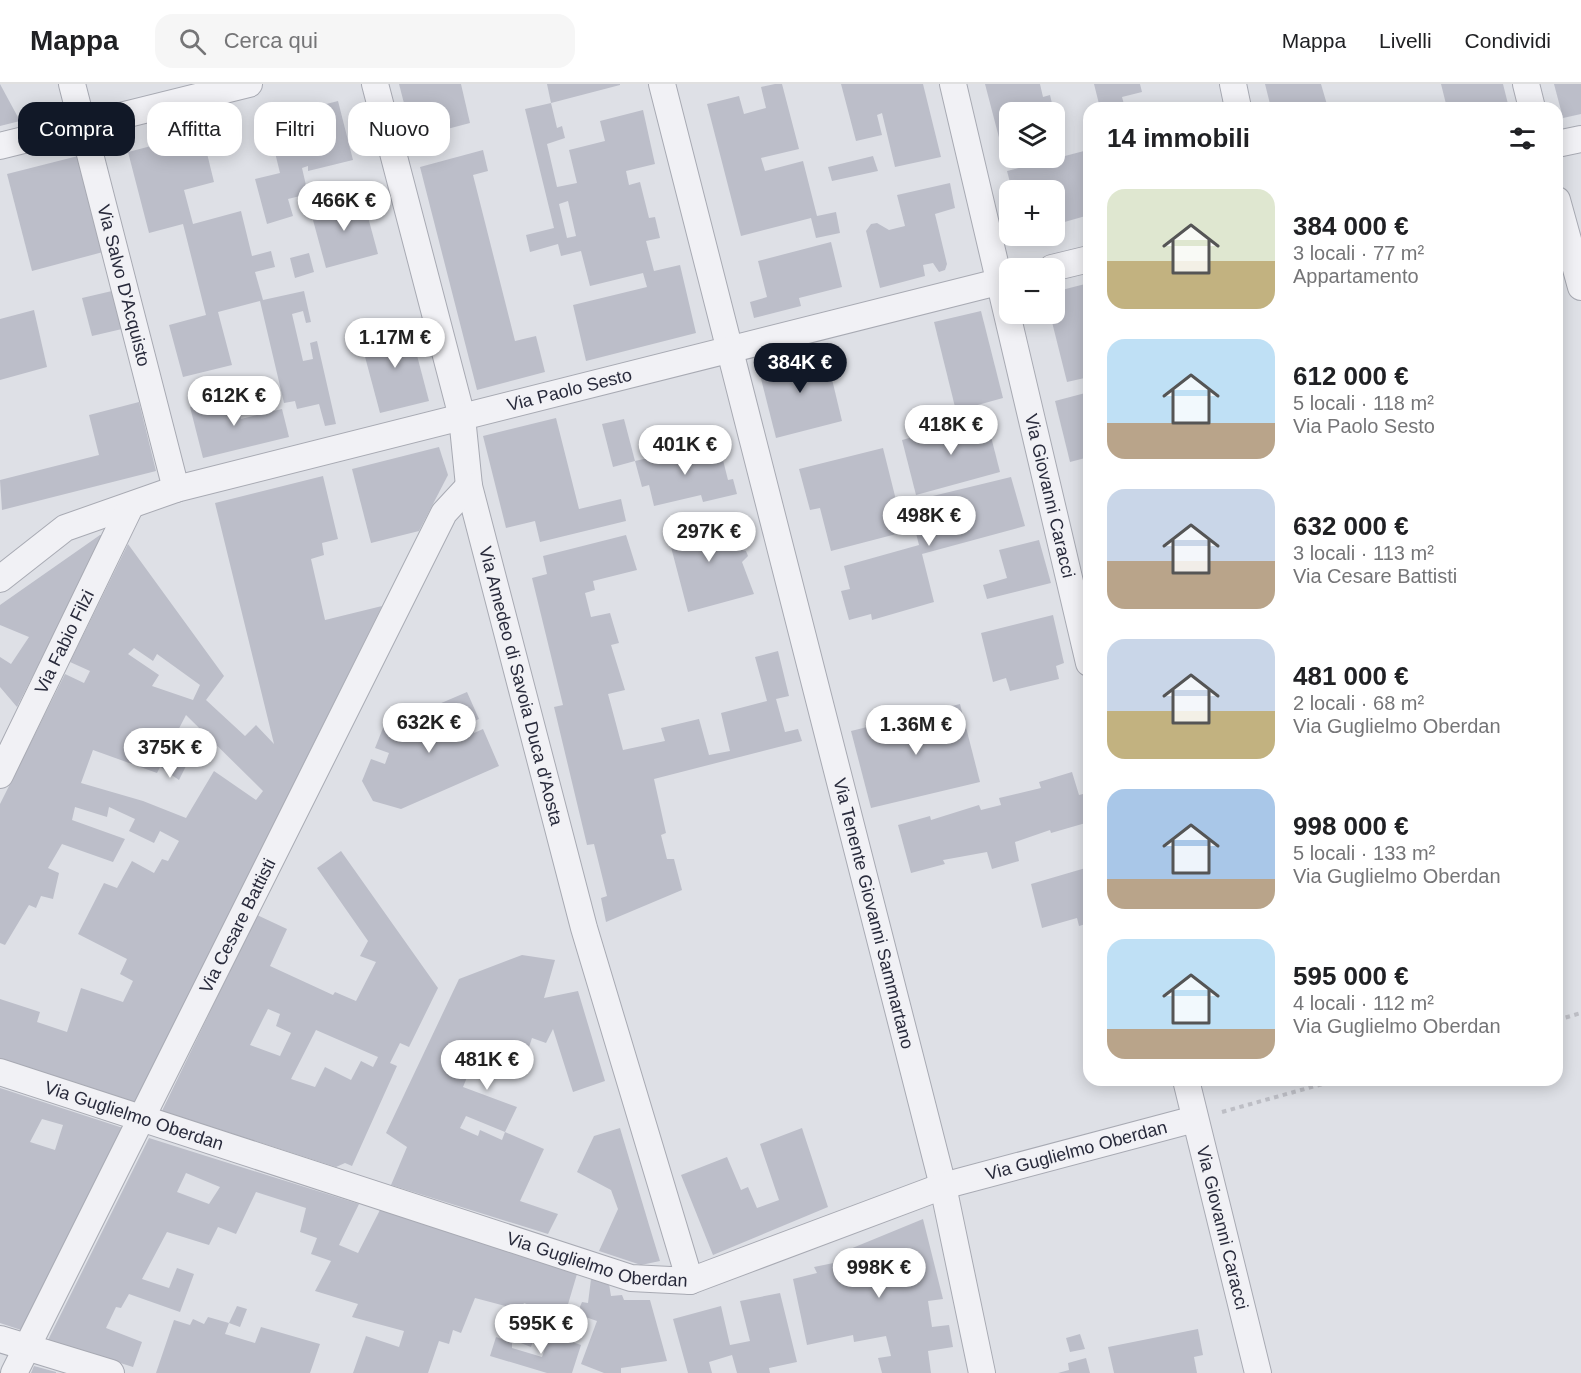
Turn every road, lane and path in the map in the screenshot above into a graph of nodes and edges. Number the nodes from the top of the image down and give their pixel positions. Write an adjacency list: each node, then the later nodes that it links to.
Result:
1 (72, 84): 8 (street, Via Salvo D'Acquisto)
2 (249, 84): 11 (street)
3 (375, 84): 25 (street, Via Amedeo di Savoia Duca d'Aosta)
4 (662, 84): 24 (street, Via Tenente Giovanni Sammartano)
5 (953, 84): 18 (street, Via Giovanni Caracci)
6 (1233, 84): 9 (street)
7 (1526, 84): 10 (street)
8 (76, 102)
9 (1237, 102)
10 (1530, 102)
11 (135, 112)
12 (1581, 139): 14 (street)
13 (18, 141): 15 (street)
14 (1563, 143)
15 (0, 146)
16 (89, 156): 27 (street, Via Salvo D'Acquisto)
17 (1563, 222): 22 (street)
18 (999, 258)
19 (1083, 260): 20 (street)
20 (1065, 265)
21 (999, 282): 24 (street, Via Paolo Sesto)
22 (1581, 287)
23 (1015, 324): 30 (street, Via Giovanni Caracci)
24 (730, 349): 25 (street, Via Paolo Sesto); 39 (street, Via Tenente Giovanni Sammartano)
25 (462, 417): 26 (street, Via Amedeo di Savoia Duca d'Aosta); 27 (street, Via Paolo Sesto)
26 (469, 486): 38 (street, Via Cesare Battisti); 40 (street, Via Amedeo di Savoia Duca d'Aosta)
27 (176, 489): 28 (street, Via Paolo Sesto)
28 (130, 507): 29 (street, Via Paolo Sesto); 31 (street, Via Fabio Filzi)
29 (0, 579)
30 (1083, 636)
31 (0, 775)
32 (1581, 1013): 33 (path)
33 (1563, 1018)
34 (0, 1072): 38 (street, Via Guglielmo Oberdan)
35 (1189, 1086): 37 (street, Via Giovanni Caracci)
36 (1315, 1086): 37 (path)
37 (1205, 1116): 39 (street, Via Guglielmo Oberdan); 46 (street, Via Giovanni Caracci)
38 (141, 1118): 40 (street, Via Guglielmo Oberdan); 42 (street, Via Cesare Battisti)
39 (943, 1186): 40 (street, Via Guglielmo Oberdan); 45 (street, Via Tenente Giovanni Sammartano)
40 (690, 1281)
41 (0, 1339): 42 (street)
42 (27, 1347): 43 (street, Via Cesare Battisti); 44 (street)
43 (14, 1373)
44 (111, 1373)
45 (982, 1373)
46 (1258, 1373)

